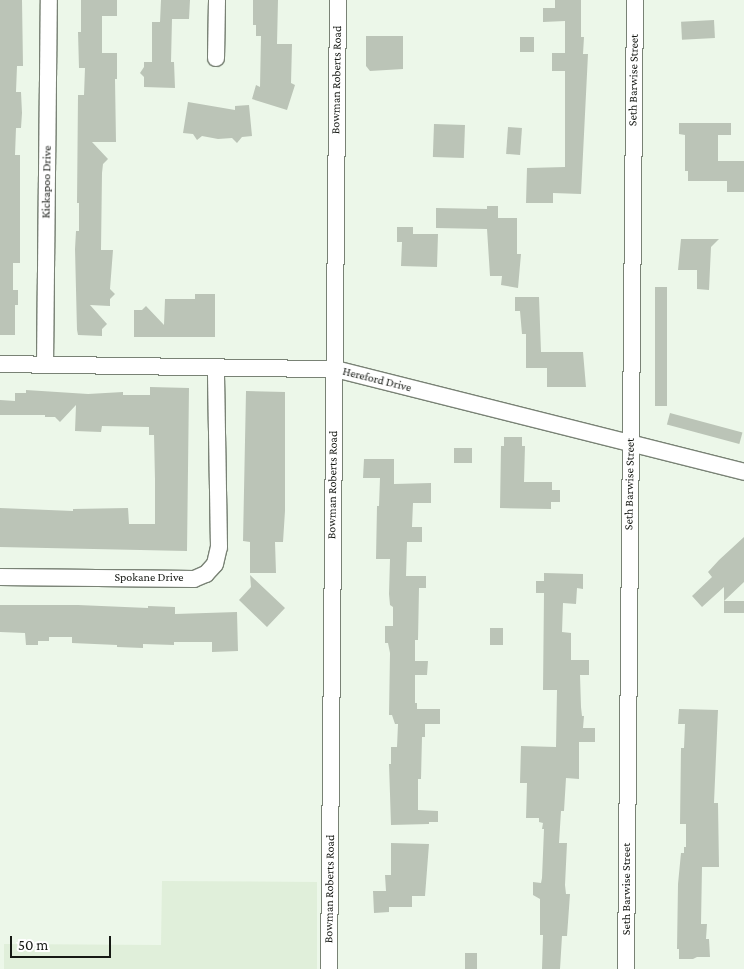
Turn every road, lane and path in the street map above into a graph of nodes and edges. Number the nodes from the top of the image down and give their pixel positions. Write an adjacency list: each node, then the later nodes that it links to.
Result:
1 (49, 0): 7 (street, Kickapoo Drive)
2 (217, 0): 5 (street)
3 (338, 0): 9 (street, Bowman Roberts Road)
4 (635, 0): 10 (street, Seth Barwise Street)
5 (216, 58)
6 (0, 364): 7 (street, Hereford Drive)
7 (45, 364): 8 (street, Hereford Drive)
8 (216, 367): 9 (street, Hereford Drive); 12 (street, Spokane Drive)
9 (335, 369): 10 (street, Hereford Drive); 13 (street, Bowman Roberts Road)
10 (631, 443): 11 (street, Hereford Drive); 14 (street, Seth Barwise Street)
11 (744, 472)
12 (0, 577)
13 (329, 969)
14 (626, 969)

